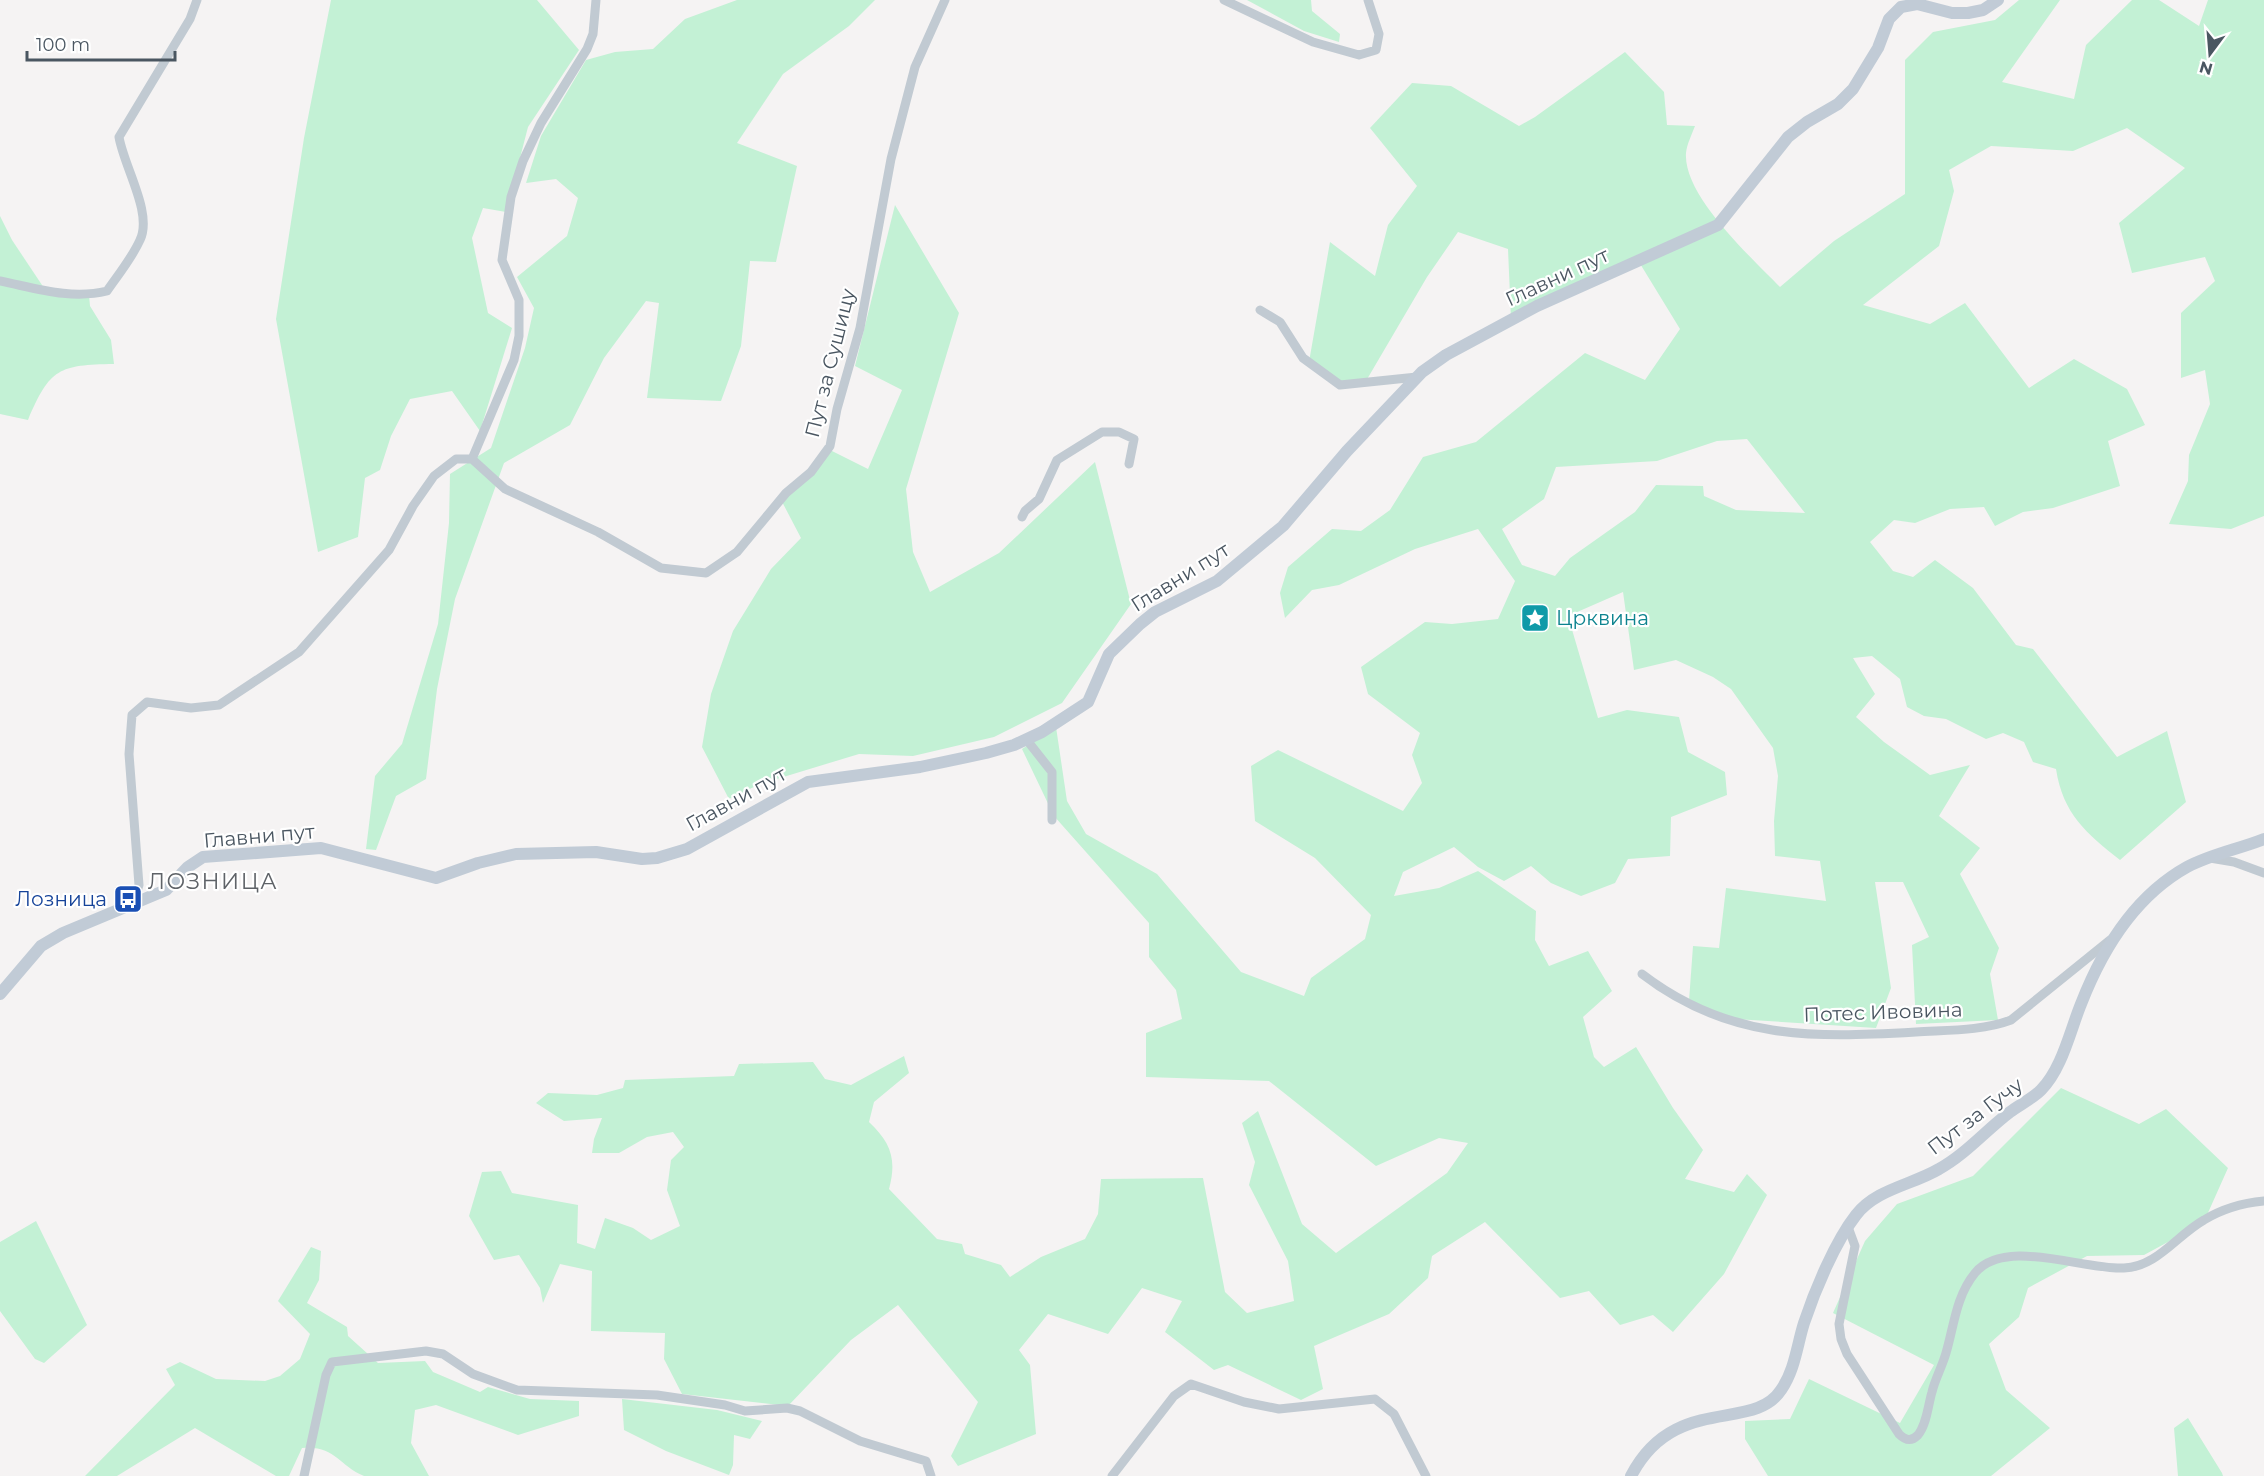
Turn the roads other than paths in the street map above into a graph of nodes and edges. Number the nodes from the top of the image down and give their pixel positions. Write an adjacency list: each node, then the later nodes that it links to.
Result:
1 (196, 0): 7 (street)
2 (596, 0): 10 (street)
3 (945, 0): 10 (street, Пут за Сушицу)
4 (1224, 0): 5 (street)
5 (1368, 0)
6 (1998, 0): 9 (street, Главни пут)
7 (0, 281)
8 (1260, 310): 9 (street)
9 (1417, 376): 13 (street, Главни пут)
10 (472, 459): 18 (street)
11 (1129, 464): 12 (street)
12 (1022, 517)
13 (1026, 739): 14 (street); 18 (street, Главни пут)
14 (1052, 820)
15 (2264, 840): 16 (street, Пут за Гучу)
16 (2207, 858): 17 (street); 19 (street, Пут за Гучу)
17 (2264, 873)
18 (134, 901): 21 (street, Главни пут)
19 (2110, 940): 20 (street, Потес Ивовина); 23 (street, Пут за Гучу)
20 (1641, 974)
21 (0, 994)
22 (2264, 1201): 23 (street)
23 (1848, 1227): 28 (street, Пут за Гучу)
24 (304, 1476): 25 (street)
25 (931, 1476)
26 (1112, 1476): 27 (street)
27 (1426, 1476)
28 (1631, 1476)

